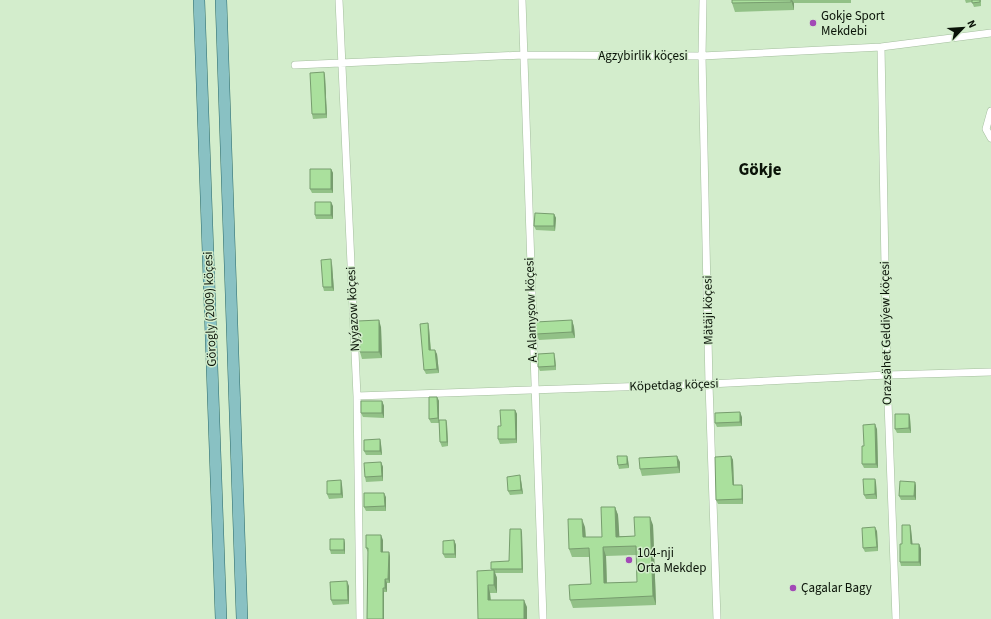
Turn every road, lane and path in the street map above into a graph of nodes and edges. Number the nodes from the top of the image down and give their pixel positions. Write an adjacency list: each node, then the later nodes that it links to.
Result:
1 (199, 0): 19 (main road, Görogly (2009) köçesi)
2 (221, 0): 20 (main road, Görogly (2009) köçesi)
3 (339, 0): 10 (street, Nyýazow köçesi)
4 (522, 0): 8 (street, A. Alamyşow köçesi)
5 (703, 0): 9 (street, Mätäji köçesi)
6 (991, 33): 7 (street, Agzybirlik köçesi)
7 (881, 47): 9 (street, Agzybirlik köçesi); 15 (street, Orazsähet Geldiýew köçesi)
8 (523, 55): 9 (street, Agzybirlik köçesi); 10 (street, Agzybirlik köçesi); 17 (street, A. Alamyşow köçesi)
9 (702, 56): 16 (street, Mätäji köçesi)
10 (341, 63): 11 (street, Agzybirlik köçesi); 18 (street, Nyýazow köçesi)
11 (295, 65)
12 (991, 111): 13 (street)
13 (991, 138)
14 (991, 372): 15 (street, Köpetdag köçesi)
15 (887, 375): 16 (street, Köpetdag köçesi); 24 (street, Orazsähet Geldiýew köçesi)
16 (709, 384): 17 (street, Köpetdag köçesi); 23 (street, Mätäji köçesi)
17 (534, 390): 18 (street, Köpetdag köçesi); 22 (street, A. Alamyşow köçesi)
18 (357, 396): 21 (street, Nyýazow köçesi)
19 (221, 619)
20 (242, 619)
21 (360, 619)
22 (543, 619)
23 (717, 619)
24 (896, 619)

